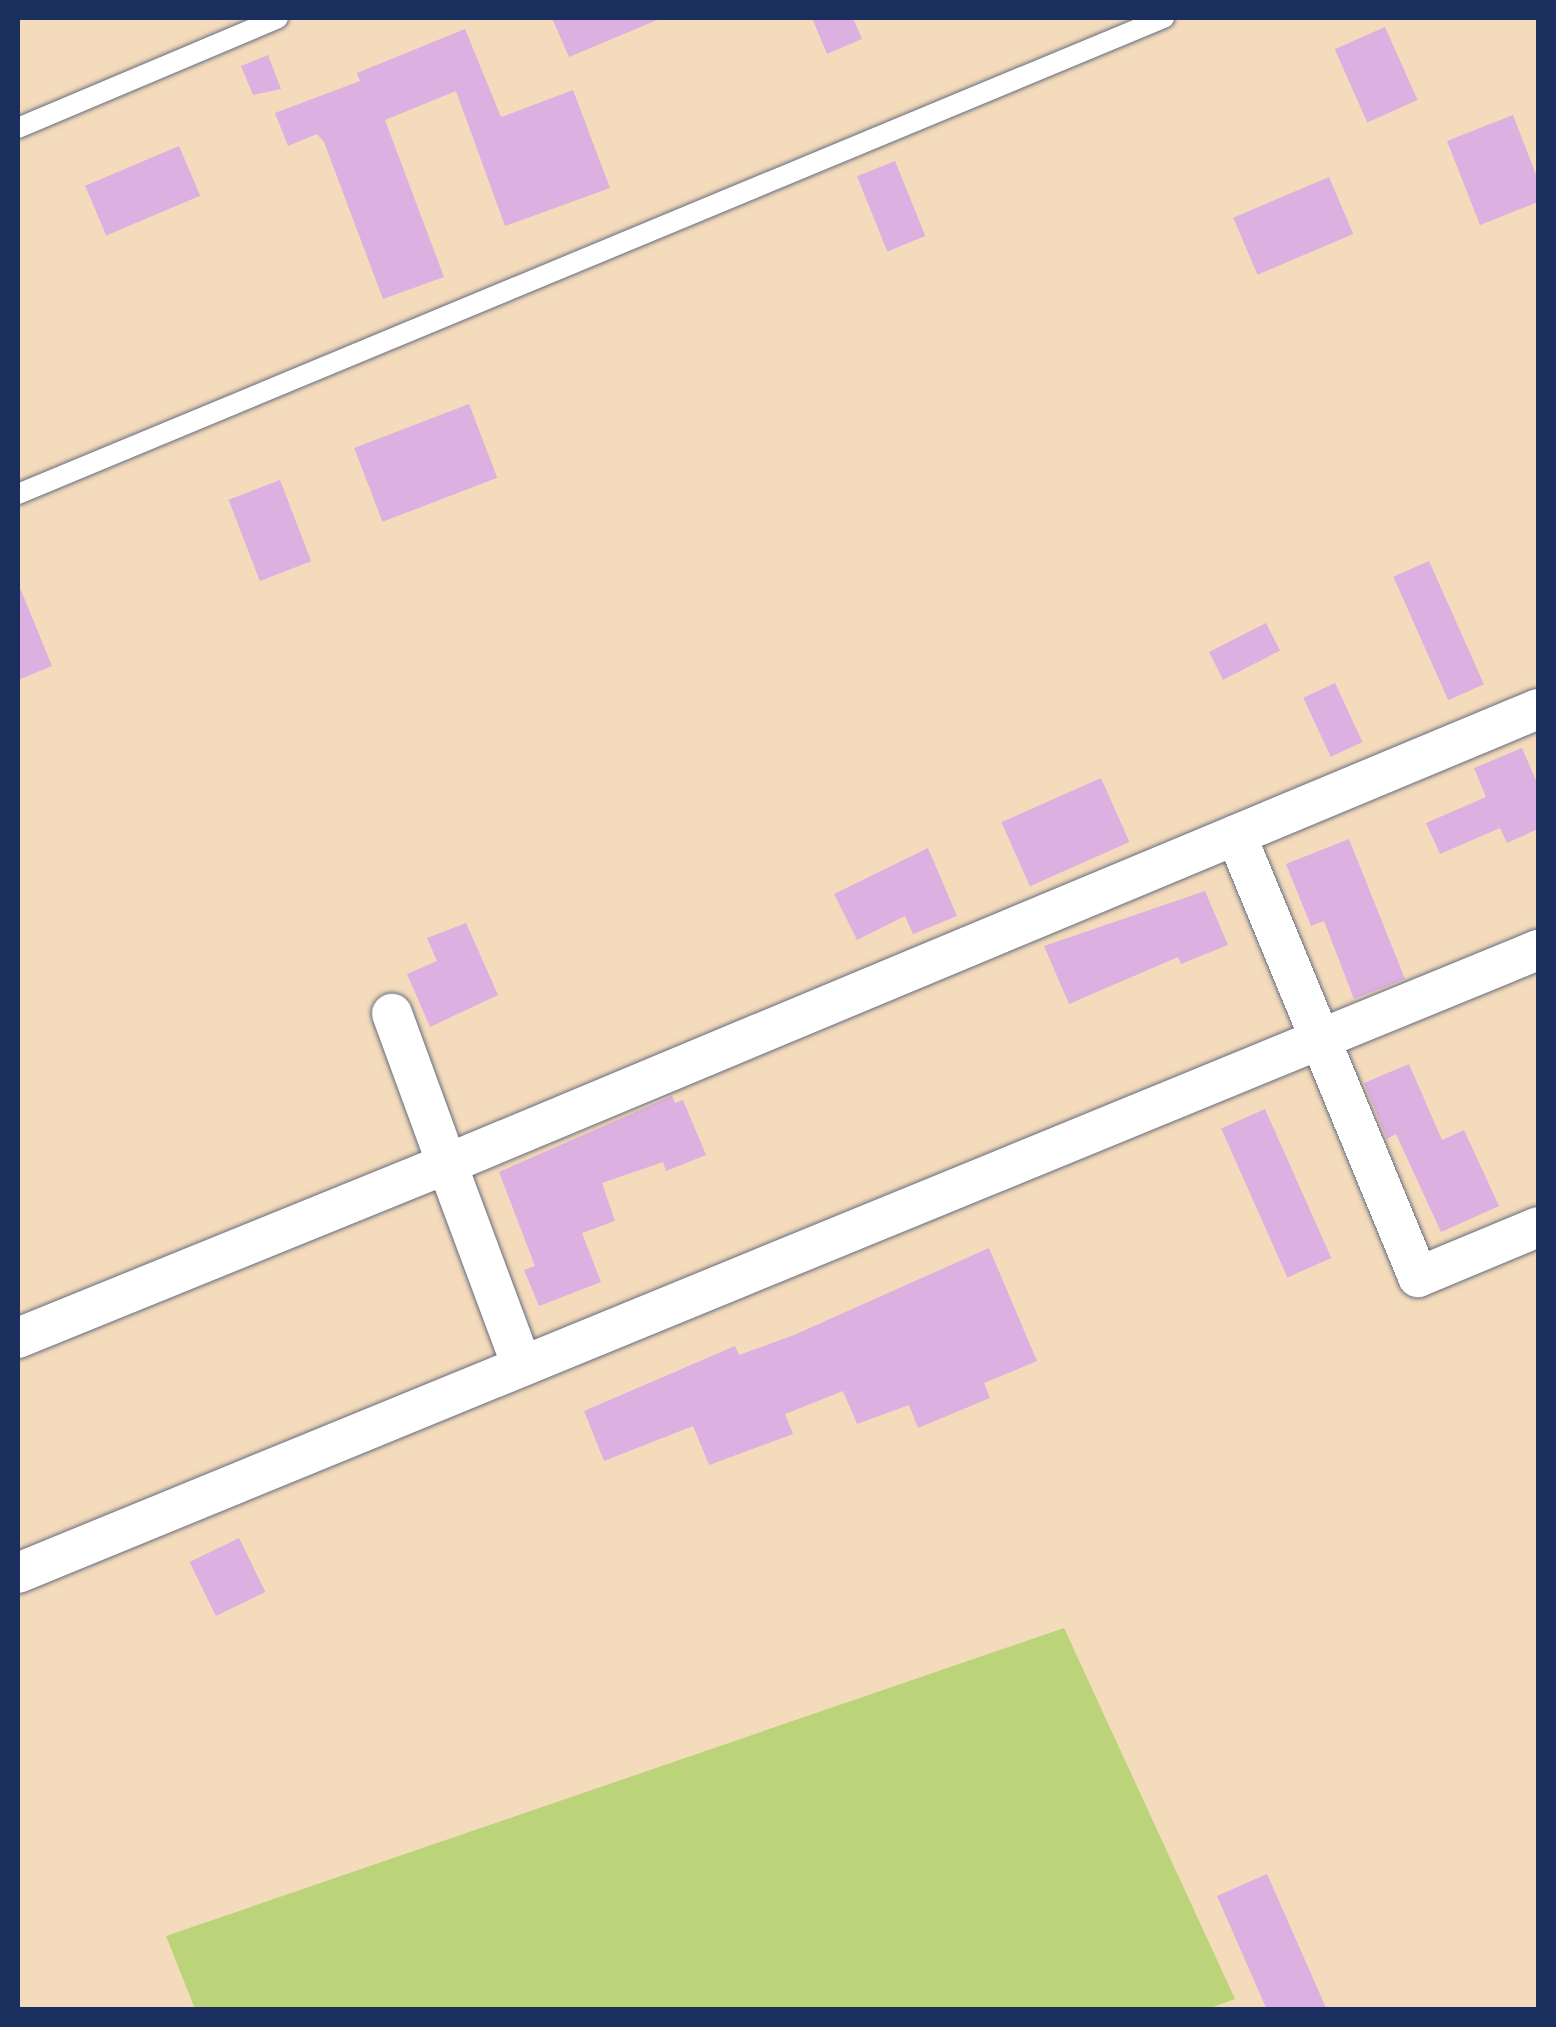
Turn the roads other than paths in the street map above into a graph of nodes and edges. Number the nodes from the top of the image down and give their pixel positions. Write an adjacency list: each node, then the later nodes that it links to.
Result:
1 (278, 18): 3 (lane)
2 (1164, 18): 4 (lane)
3 (18, 128)
4 (18, 494)
5 (1538, 710): 6 (street)
6 (1236, 835): 9 (street); 10 (street)
7 (1538, 950): 9 (street)
8 (392, 1014): 10 (street)
9 (1317, 1042): 11 (street); 13 (street)
10 (447, 1164): 12 (street); 13 (street)
11 (1538, 1227)
12 (18, 1338)
13 (522, 1366): 14 (street)
14 (18, 1573)

